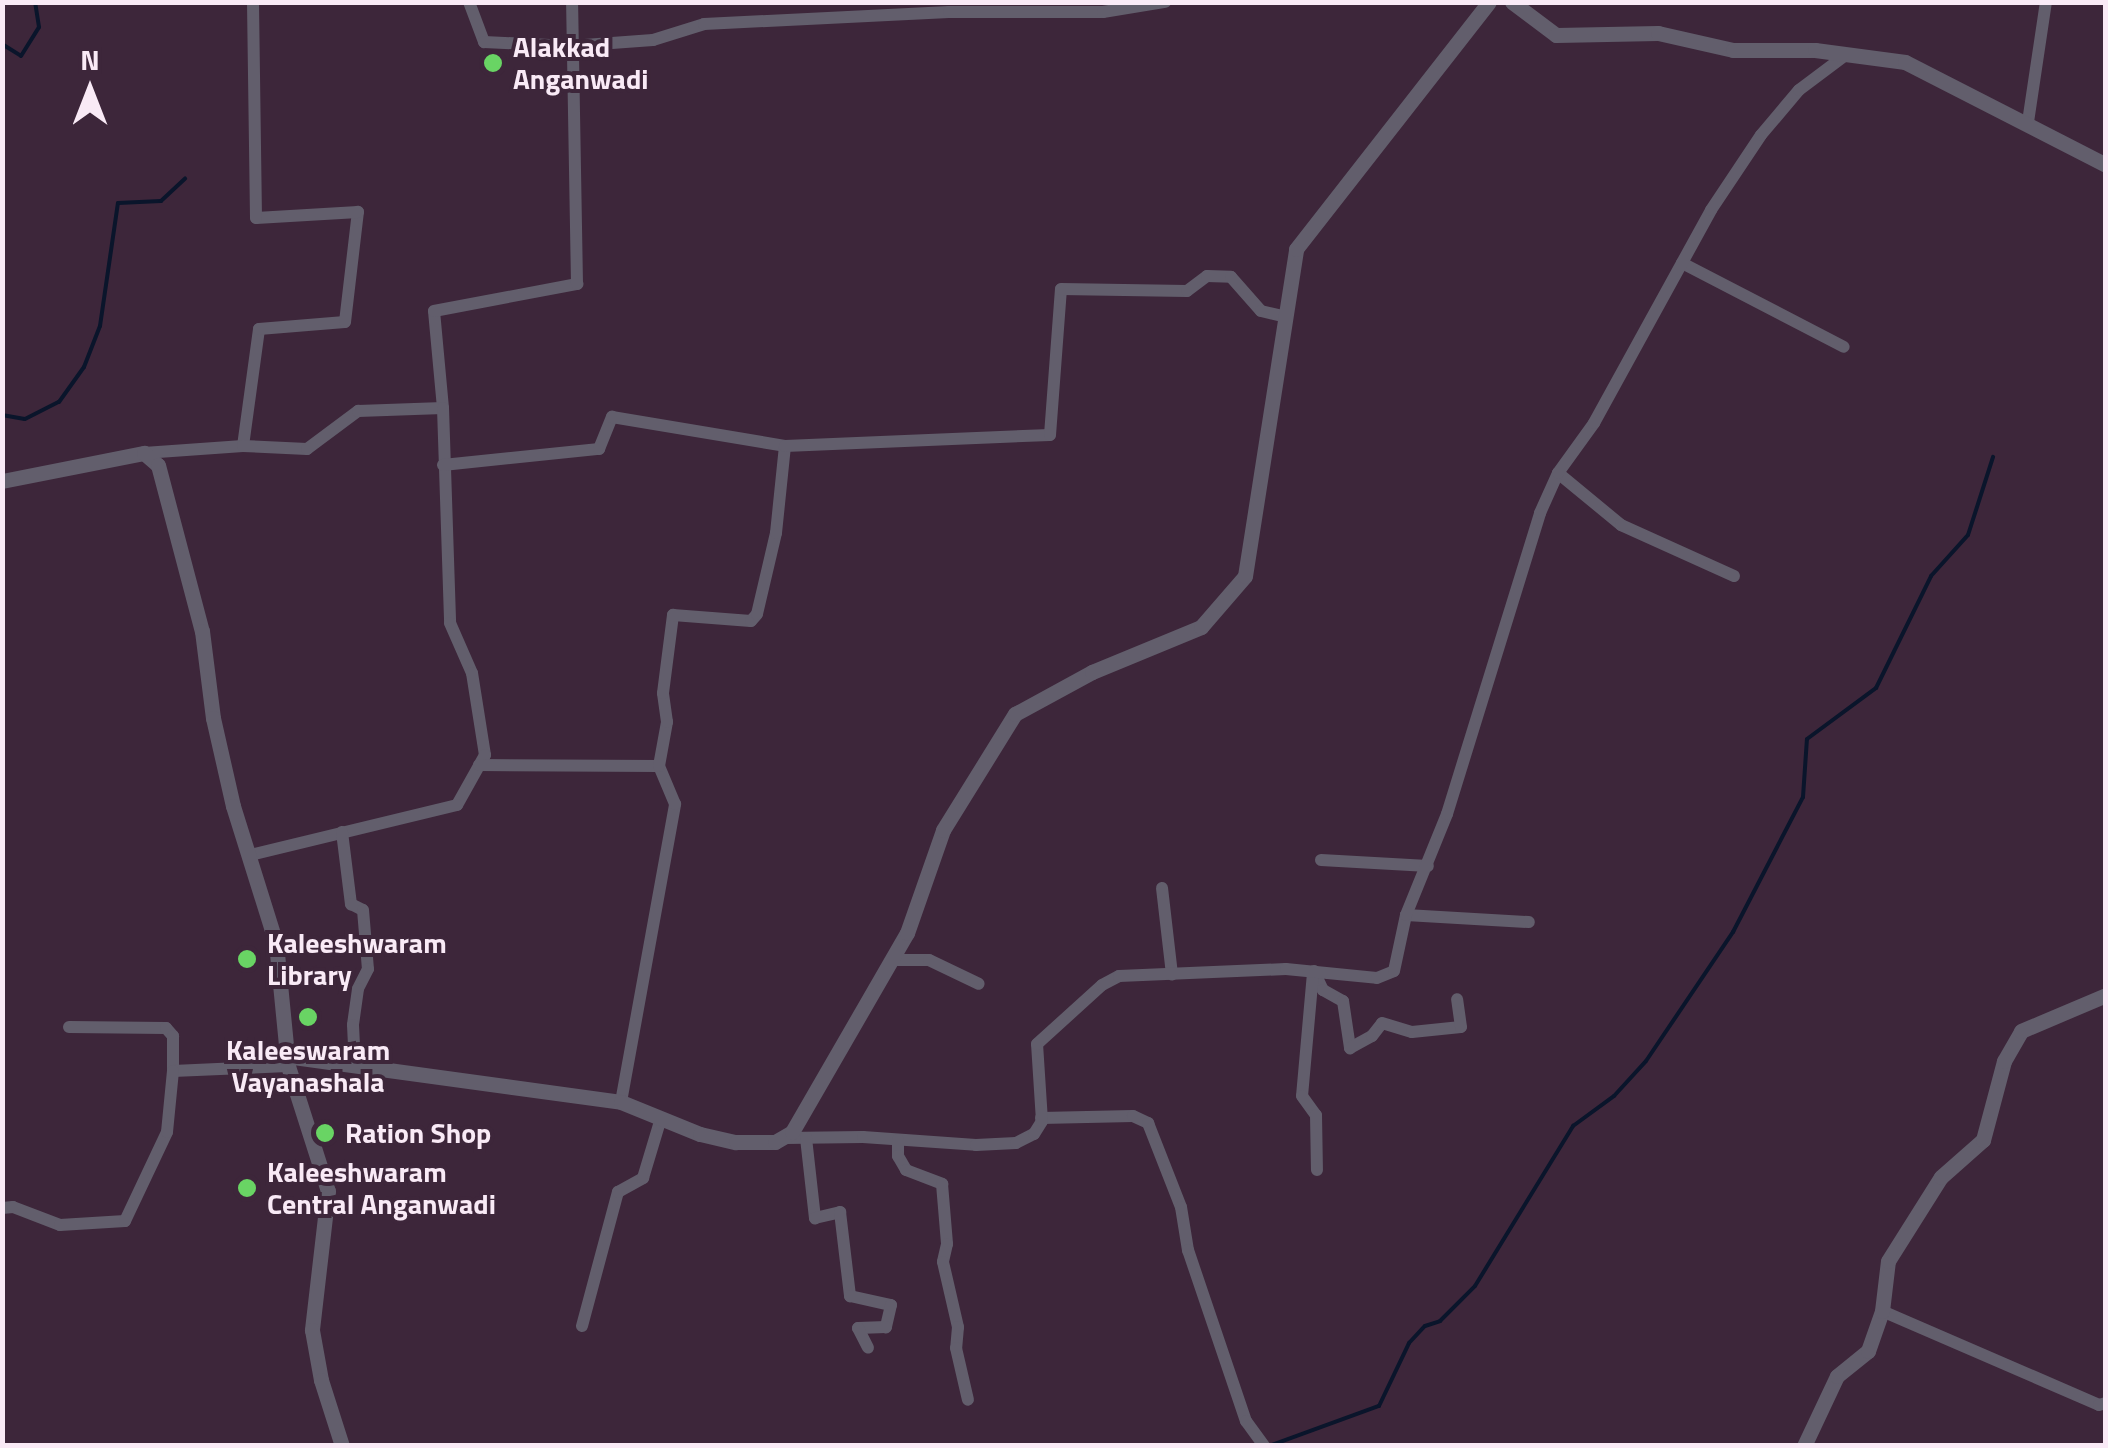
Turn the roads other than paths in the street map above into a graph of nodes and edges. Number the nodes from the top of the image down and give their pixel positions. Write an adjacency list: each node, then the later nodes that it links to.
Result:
1 (253, 2): 17 (street)
2 (469, 2): 9 (street)
3 (572, 2): 9 (street)
4 (1165, 2): 8 (street)
5 (1489, 2): 14 (street)
6 (1512, 2): 10 (street)
7 (2046, 2): 11 (street)
8 (1143, 4): 9 (street)
9 (571, 46): 16 (street)
10 (1847, 54): 11 (street); 13 (street)
11 (2028, 122): 12 (street)
12 (2106, 165)
13 (1682, 263): 15 (street); 21 (street)
14 (1286, 317): 18 (street); 33 (street)
15 (1844, 347)
16 (443, 408): 17 (street); 20 (street)
17 (243, 446): 19 (street)
18 (785, 446): 20 (street); 25 (street)
19 (144, 453): 22 (street); 27 (street)
20 (443, 464): 24 (street)
21 (1558, 473): 23 (street); 29 (street)
22 (2, 481)
23 (1734, 576)
24 (479, 766): 25 (street); 26 (street)
25 (659, 766): 43 (street)
26 (342, 832): 27 (street); 41 (street)
27 (250, 855): 40 (street)
28 (1321, 860): 29 (street)
29 (1428, 866): 31 (street)
30 (1162, 888): 35 (street)
31 (1406, 915): 32 (street); 34 (street)
32 (1529, 922)
33 (891, 960): 36 (street); 46 (street)
34 (1314, 971): 35 (street); 38 (street); 49 (street)
35 (1172, 974): 45 (street)
36 (979, 984)
37 (2106, 995): 51 (street)
38 (1457, 999)
39 (68, 1028): 42 (street)
40 (286, 1061): 41 (street); 42 (street); 57 (street)
41 (355, 1066): 43 (street)
42 (173, 1072): 50 (street)
43 (621, 1102): 44 (street)
44 (662, 1118): 46 (street); 52 (street)
45 (1041, 1118): 48 (street); 56 (street)
46 (785, 1138): 47 (street)
47 (806, 1138): 48 (street); 53 (street)
48 (898, 1140): 54 (street)
49 (1317, 1170)
50 (2, 1208)
51 (1882, 1311): 55 (street); 58 (street)
52 (582, 1326)
53 (868, 1348)
54 (968, 1400)
55 (2106, 1403)
56 (1261, 1442)
57 (342, 1446)
58 (1804, 1446)

